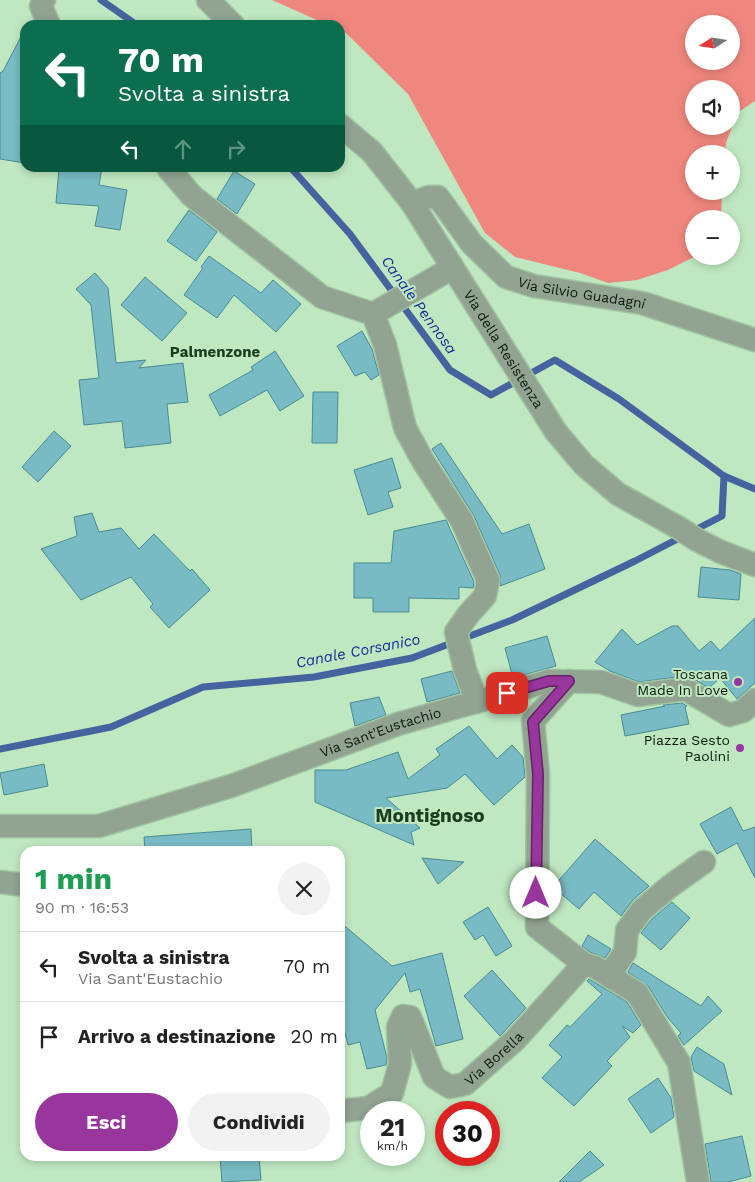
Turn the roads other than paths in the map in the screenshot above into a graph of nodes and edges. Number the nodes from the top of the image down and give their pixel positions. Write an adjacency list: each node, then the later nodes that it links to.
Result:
1 (44, 0): 3 (street)
2 (208, 0): 4 (street)
3 (47, 20)
4 (228, 20)
5 (345, 129): 7 (street, Via della Resistenza)
6 (171, 172): 9 (street)
7 (412, 203): 8 (street, Via della Resistenza); 10 (street, Via Silvio Guadagni)
8 (452, 268): 9 (street); 11 (street, Via della Resistenza)
9 (374, 314): 14 (street)
10 (755, 340)
11 (755, 565)
12 (569, 681): 13 (street, Via Sant'Eustachio); 14 (street, Via Sant'Eustachio); 19 (street)
13 (755, 700)
14 (477, 702): 15 (street, Via Sant'Eustachio)
15 (0, 826)
16 (704, 862): 20 (street)
17 (0, 882): 18 (street)
18 (20, 884)
19 (584, 964): 20 (street); 21 (street, Via Borella)
20 (612, 978): 22 (street)
21 (345, 1110)
22 (698, 1182)

